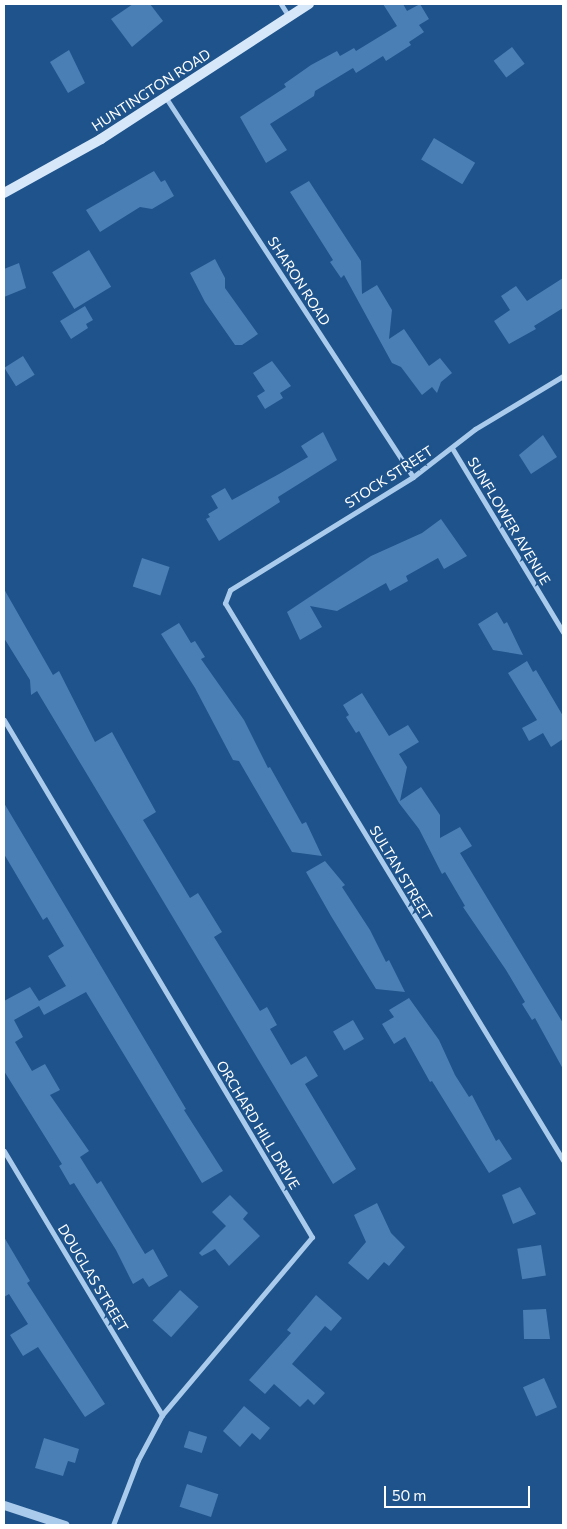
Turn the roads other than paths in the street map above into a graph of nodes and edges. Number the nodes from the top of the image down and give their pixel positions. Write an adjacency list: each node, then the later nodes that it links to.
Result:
1 (281, 4): 3 (street)
2 (309, 4): 3 (main road, HUNTINGTON ROAD)
3 (288, 18): 4 (main road, HUNTINGTON ROAD)
4 (166, 98): 5 (main road, HUNTINGTON ROAD); 8 (street, SHARON ROAD)
5 (4, 193)
6 (563, 376): 7 (street, STOCK STREET)
7 (452, 448): 8 (street, STOCK STREET); 10 (street, SUNFLOWER AVENUE)
8 (414, 477): 9 (street, STOCK STREET)
9 (226, 596): 13 (street, SULTAN STREET)
10 (563, 632)
11 (4, 720): 14 (street, ORCHARD HILL DRIVE)
12 (4, 1151): 14 (street, DOUGLAS STREET)
13 (563, 1160)
14 (162, 1416): 17 (street, ORCHARD HILL DRIVE)
15 (4, 1505): 16 (street)
16 (65, 1525)
17 (113, 1525)

